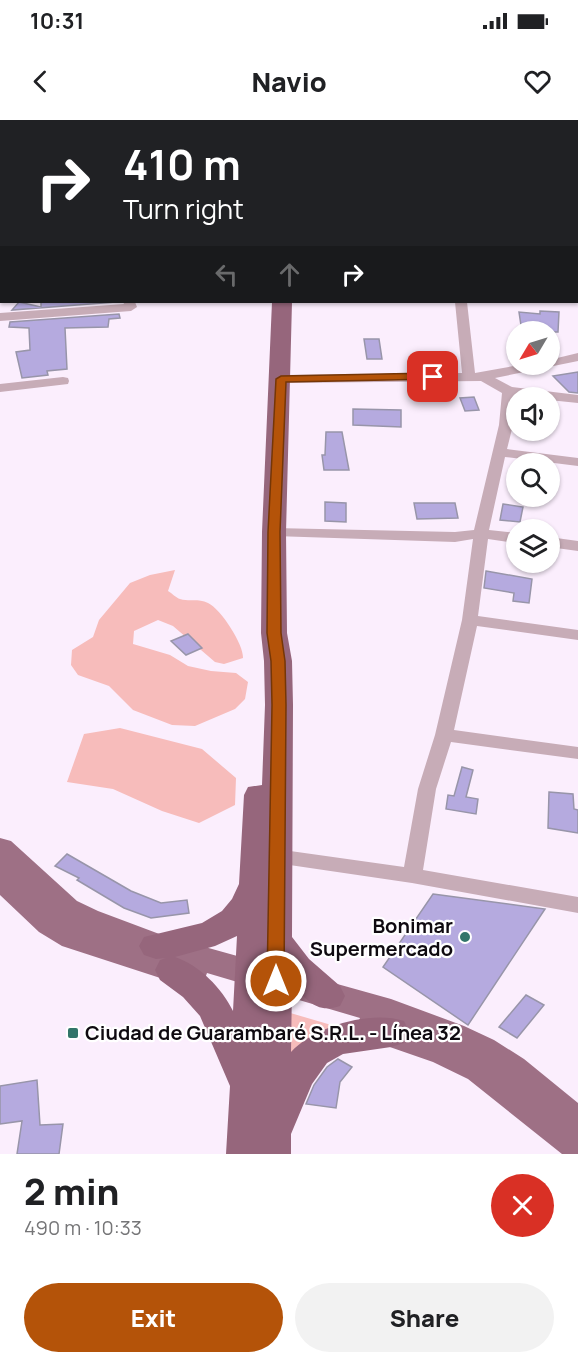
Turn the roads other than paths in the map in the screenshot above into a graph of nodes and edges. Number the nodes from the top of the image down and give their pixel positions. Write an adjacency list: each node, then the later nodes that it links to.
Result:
1 (129, 303): 4 (street)
2 (282, 303): 9 (highway)
3 (461, 303): 8 (street)
4 (0, 317)
5 (578, 357): 6 (street)
6 (560, 361)
7 (506, 371): 8 (street)
8 (476, 376): 9 (street); 12 (street)
9 (281, 379): 18 (highway)
10 (63, 381): 11 (street)
11 (0, 388)
12 (506, 391)
13 (560, 397): 14 (street)
14 (578, 399)
15 (506, 424): 16 (street)
16 (501, 452): 17 (street); 19 (street)
17 (578, 462)
18 (274, 532): 19 (street); 24 (highway)
19 (481, 534): 20 (street); 23 (street)
20 (506, 537)
21 (560, 544): 22 (street)
22 (578, 546)
23 (470, 620): 25 (street); 26 (street)
24 (274, 633): 29 (highway); 32 (highway)
25 (578, 634)
26 (444, 735): 27 (street); 30 (street)
27 (578, 753)
28 (0, 849): 35 (main road)
29 (276, 856): 30 (street); 34 (highway)
30 (412, 876): 33 (street)
31 (0, 877): 35 (main road)
32 (256, 884): 35 (highway); 36 (highway)
33 (578, 905)
34 (276, 941): 36 (highway); 37 (highway)
35 (164, 958): 36 (main road); 39 (highway)
36 (264, 987): 37 (main road); 38 (main road); 39 (highway); 42 (highway)
37 (327, 996): 40 (main road)
38 (391, 1032): 41 (main road); 42 (highway)
39 (248, 1088): 42 (highway)
40 (578, 1125)
41 (578, 1145)
42 (263, 1149)

